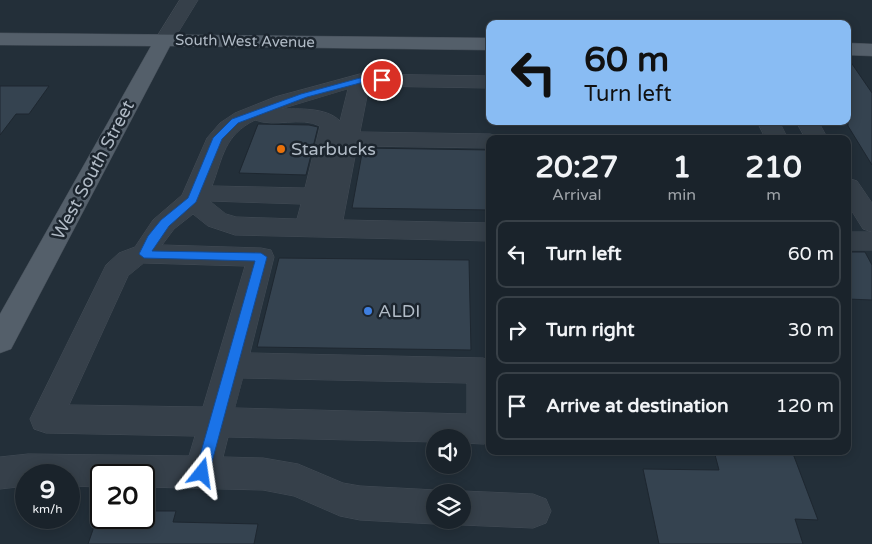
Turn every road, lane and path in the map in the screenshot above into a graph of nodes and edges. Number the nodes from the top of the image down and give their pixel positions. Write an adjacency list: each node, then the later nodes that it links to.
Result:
1 (189, 0): 3 (street, West South Street)
2 (0, 40): 3 (main road, South West Avenue)
3 (164, 40): 4 (main road, South West Avenue); 21 (main road, West South Street)
4 (486, 44)
5 (851, 49): 6 (main road)
6 (872, 50)
7 (360, 80): 8 (street); 9 (street); 10 (street)
8 (486, 82)
9 (245, 116): 13 (street); 14 (street)
10 (347, 139): 11 (street); 16 (street)
11 (486, 141)
12 (851, 191): 15 (street)
13 (194, 196): 14 (street); 16 (street); 20 (street)
14 (315, 196): 16 (street)
15 (872, 223)
16 (319, 228): 17 (street)
17 (486, 232)
18 (851, 241): 19 (street)
19 (872, 241)
20 (144, 254): 22 (street); 23 (street)
21 (0, 341)
22 (231, 365): 23 (street); 23 (street)
23 (215, 422): 25 (street)
24 (0, 473): 25 (street)
25 (202, 473): 26 (street)
26 (426, 507)
27 (471, 508): 28 (street)
28 (532, 511)

